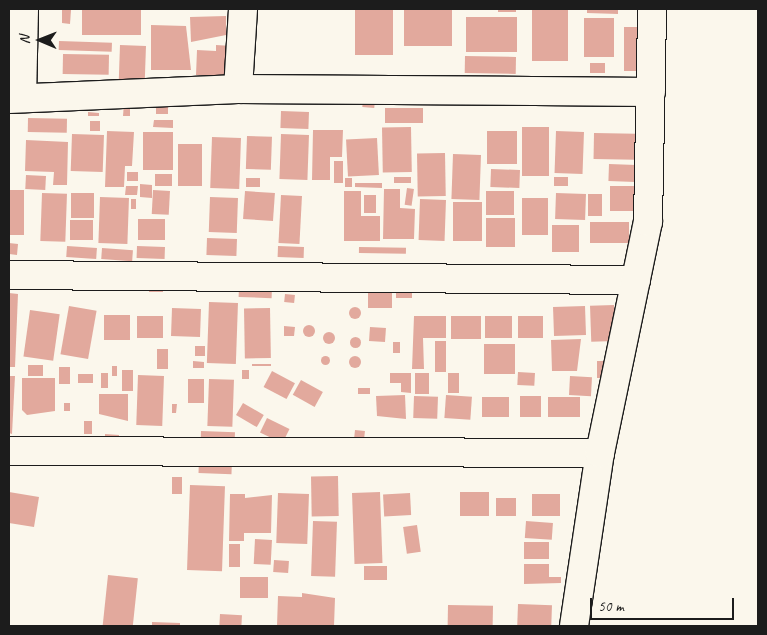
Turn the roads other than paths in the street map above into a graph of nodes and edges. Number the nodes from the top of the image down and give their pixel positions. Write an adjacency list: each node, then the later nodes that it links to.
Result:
1 (24, 9): 6 (street)
2 (243, 9): 4 (street)
3 (652, 9): 5 (street)
4 (238, 88): 5 (street); 6 (street)
5 (652, 92): 8 (street)
6 (15, 99)
7 (9, 275): 8 (street)
8 (636, 280): 10 (street)
9 (9, 451): 10 (street)
10 (600, 453): 11 (street)
11 (574, 626)

